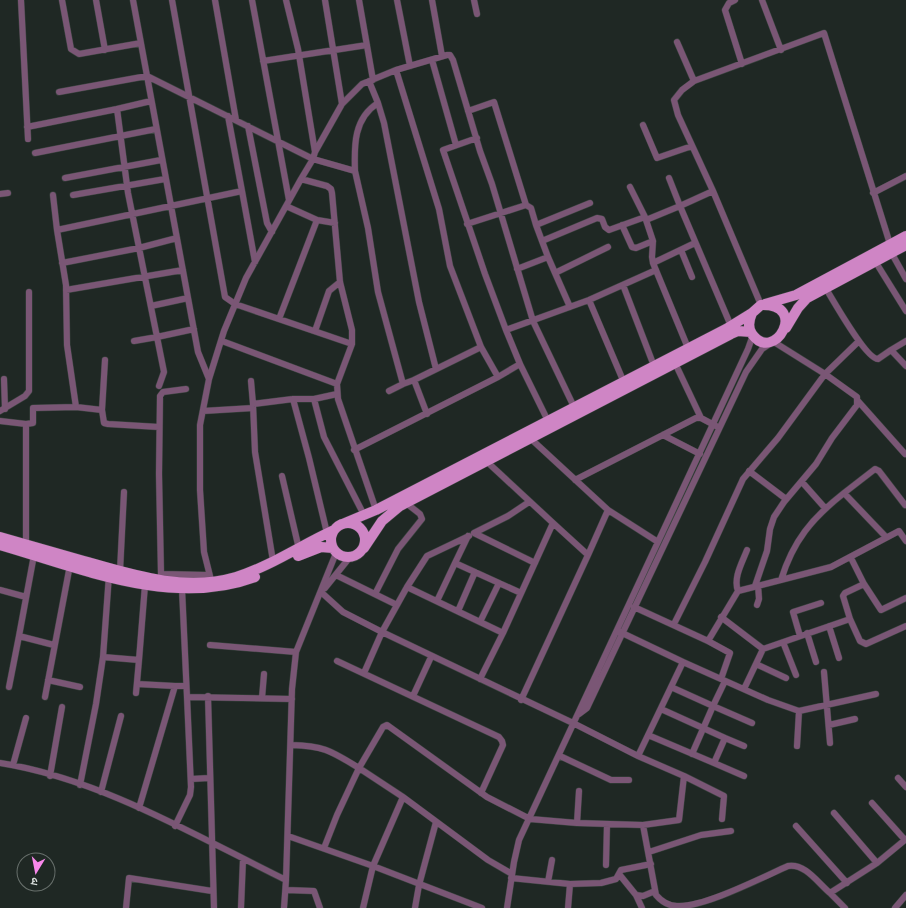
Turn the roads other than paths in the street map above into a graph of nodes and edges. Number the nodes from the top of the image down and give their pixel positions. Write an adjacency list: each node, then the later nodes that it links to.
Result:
1 (20, 0): 44 (street)
2 (62, 0): 20 (street)
3 (96, 0): 20 (street)
4 (133, 0): 18 (street)
5 (172, 0): 34 (street)
6 (216, 0): 41 (street)
7 (252, 0): 26 (street)
8 (286, 0): 23 (street)
9 (325, 0): 21 (street)
10 (359, 0): 19 (street)
11 (397, 0): 28 (street)
12 (432, 0): 24 (street)
13 (474, 0): 16 (street)
14 (735, 0): 27 (street)
15 (762, 0): 22 (street)
16 (477, 14)
17 (677, 42): 32 (street)
18 (141, 43): 20 (street); 30 (street)
19 (367, 45): 21 (street); 31 (street)
20 (105, 50)
21 (334, 50): 23 (street); 37 (street)
22 (781, 50): 27 (street); 68 (street)
23 (299, 55): 26 (street); 52 (street)
24 (442, 56): 25 (street); 39 (street)
25 (432, 60): 28 (street); 50 (street)
26 (263, 61): 49 (street)
27 (742, 64): 32 (street)
28 (410, 66): 29 (street)
29 (396, 70): 31 (street); 138 (street)
30 (147, 76): 33 (street); 34 (street); 35 (street)
31 (371, 80): 36 (street); 37 (street)
32 (694, 82): 51 (street)
33 (59, 92)
34 (190, 97): 40 (street); 72 (street)
35 (151, 102): 38 (street); 45 (street)
36 (378, 103): 57 (street); 146 (street)
37 (342, 104): 52 (street)
38 (117, 109): 44 (street); 46 (street)
39 (468, 111): 47 (street); 75 (street)
40 (228, 116): 41 (street); 65 (street)
41 (236, 120): 43 (street)
42 (643, 125): 51 (street)
43 (248, 126): 49 (street); 88 (street)
44 (27, 127): 48 (street)
45 (156, 129): 46 (street); 55 (street)
46 (120, 137): 53 (street); 56 (street)
47 (477, 138): 50 (street); 79 (street)
48 (28, 139)
49 (278, 141): 54 (street); 73 (street)
50 (456, 144): 84 (street)
51 (692, 146): 66 (street)
52 (315, 152): 54 (street)
53 (35, 153)
54 (313, 159): 57 (street); 62 (street)
55 (161, 160): 56 (street); 61 (street)
56 (124, 166): 59 (street); 63 (street)
57 (355, 170): 154 (street)
58 (906, 176): 68 (street)
59 (65, 178)
60 (669, 178): 78 (street)
61 (165, 179): 63 (street); 76 (street)
62 (301, 179): 73 (street); 83 (street)
63 (127, 187): 71 (street); 80 (street)
64 (630, 187): 81 (street)
65 (242, 191): 72 (street); 100 (street)
66 (713, 191): 78 (street); 118 (street)
67 (8, 193): 69 (street)
68 (873, 193): 96 (street)
69 (0, 194)
70 (53, 195): 87 (street)
71 (73, 195)
72 (207, 199): 76 (street); 117 (street)
73 (289, 200): 77 (street)
74 (590, 204): 85 (street)
75 (526, 205): 79 (street); 85 (street)
76 (172, 206): 80 (street); 89 (street)
77 (286, 206): 82 (street); 88 (street)
78 (680, 206): 81 (street); 93 (street)
79 (501, 213): 84 (street); 103 (street)
80 (133, 215): 87 (street); 95 (street)
81 (646, 218): 86 (street); 92 (street)
82 (317, 220): 83 (street); 123 (street)
83 (335, 223): 110 (street)
84 (467, 224): 127 (street)
85 (536, 225): 91 (street)
86 (622, 225): 91 (street); 92 (street)
87 (57, 230): 101 (street)
88 (272, 232): 100 (street)
89 (177, 238): 95 (street); 104 (street)
90 (905, 240): 96 (main road)
91 (542, 241): 98 (street)
92 (653, 241): 102 (street)
93 (696, 243): 97 (street); 125 (street)
94 (608, 247): 106 (street)
95 (139, 248): 101 (street); 107 (street)
96 (890, 248): 99 (main road); 109 (street); 118 (main road)
97 (681, 250): 102 (street); 108 (street)
98 (548, 257): 103 (street); 106 (street)
99 (875, 261): 112 (main road); 121 (street)
100 (255, 262): 117 (street)
101 (62, 263): 113 (street)
102 (653, 263): 105 (street)
103 (517, 269): 124 (street)
104 (183, 270): 107 (street); 115 (street)
105 (656, 270): 111 (street); 139 (street)
106 (555, 272): 120 (street)
107 (145, 277): 113 (street); 119 (street)
108 (692, 277)
109 (906, 279)
110 (340, 282): 128 (street); 137 (street)
111 (623, 285): 116 (street); 144 (street)
112 (825, 287): 129 (main road); 135 (street)
113 (66, 290): 164 (street)
114 (29, 292): 166 (street)
115 (188, 298): 119 (street); 126 (street)
116 (589, 300): 120 (street); 155 (street)
117 (234, 304): 123 (street); 133 (street)
118 (761, 305): 122 (main road); 129 (main road)
119 (151, 306): 131 (street)
120 (570, 307): 124 (street)
121 (906, 311)
122 (752, 313): 125 (main road); 130 (main road)
123 (278, 319): 128 (street)
124 (533, 321): 127 (street); 165 (street)
125 (731, 326): 139 (main road)
126 (194, 329): 131 (street); 150 (street)
127 (506, 330): 143 (street)
128 (315, 331): 137 (street)
129 (784, 331): 134 (main road)
130 (752, 333): 134 (main road); 142 (main road); 175 (street)
131 (157, 337): 132 (street); 156 (street)
132 (134, 341)
133 (222, 341): 150 (street); 153 (street)
134 (775, 341): 147 (street); 175 (street)
135 (859, 341): 140 (street); 147 (street)
136 (906, 341): 140 (street)
137 (352, 344): 153 (street)
138 (481, 347): 146 (street); 148 (street)
139 (688, 348): 144 (main road)
140 (891, 350): 145 (street)
141 (105, 360): 167 (street)
142 (675, 363): 155 (main road); 170 (street)
143 (520, 364): 148 (street); 172 (street)
144 (654, 366): 155 (main road)
145 (906, 366)
146 (436, 369): 151 (street)
147 (825, 374): 162 (street); 182 (street)
148 (498, 378): 169 (street)
149 (4, 379): 166 (street)
150 (210, 379): 168 (street)
151 (414, 380): 154 (street); 169 (street)
152 (251, 381): 163 (street)
153 (337, 384): 159 (street)
154 (403, 384): 158 (street)
155 (625, 385): 165 (main road); 177 (main road)
156 (159, 386)
157 (186, 389): 174 (street)
158 (389, 391)
159 (337, 394): 161 (street); 178 (street)
160 (293, 399): 161 (street); 163 (street); 197 (street)
161 (314, 399): 195 (street)
162 (858, 401): 180 (street); 185 (street)
163 (253, 406): 168 (street); 212 (street)
164 (76, 408): 167 (street); 173 (street)
165 (574, 408): 172 (main road)
166 (3, 410)
167 (102, 410): 174 (street)
168 (203, 410): 221 (street)
169 (428, 414): 178 (street)
170 (701, 418): 175 (street); 176 (street)
171 (0, 421): 173 (street)
172 (548, 421): 181 (main road)
173 (26, 424): 207 (street)
174 (160, 426): 220 (street)
175 (716, 426): 179 (street); 239 (street)
176 (663, 435): 179 (street); 184 (street)
177 (530, 438): 181 (main road); 184 (street)
178 (354, 450): 193 (street)
179 (700, 454): 202 (street)
180 (905, 454)
181 (484, 458): 189 (street); 190 (main road); 193 (main road)
182 (749, 471): 188 (street); 244 (street)
183 (282, 476): 205 (street)
184 (575, 480): 194 (street)
185 (802, 482): 188 (street); 192 (street)
186 (124, 492): 216 (street)
187 (844, 493): 191 (street); 192 (street); 200 (street)
188 (786, 499): 225 (street)
189 (529, 502): 196 (street); 198 (street)
190 (406, 503): 204 (main road); 232 (street)
191 (905, 505)
192 (825, 508): 219 (street)
193 (376, 510): 195 (main road)
194 (608, 510): 202 (street); 209 (street)
195 (364, 515): 197 (main road)
196 (553, 523): 209 (street); 214 (street)
197 (333, 529): 204 (main road); 205 (main road); 208 (main road)
198 (471, 535): 213 (street); 214 (street); 226 (street)
199 (0, 537): 207 (main road)
200 (886, 537): 201 (street); 211 (street)
201 (905, 539)
202 (658, 542): 248 (street)
203 (0, 545): 207 (main road)
204 (364, 548): 210 (main road)
205 (299, 549): 212 (main road)
206 (747, 550): 229 (street)
207 (28, 551): 215 (main road); 216 (main road); 233 (street)
208 (335, 551): 210 (main road); 221 (main road); 230 (street)
209 (588, 555): 290 (street)
210 (350, 557): 218 (street)
211 (851, 558): 219 (street); 223 (street)
212 (273, 561): 221 (main road)
213 (455, 563): 217 (street); 235 (street)
214 (535, 563): 231 (street)
215 (70, 565): 216 (main road); 255 (street)
216 (113, 572): 220 (main road); 224 (main road); 259 (street)
217 (475, 572): 222 (street); 240 (street)
218 (336, 575): 230 (street); 232 (street)
219 (781, 580): 225 (street)
220 (161, 581): 221 (main road); 224 (main road); 227 (main road)
221 (211, 581): 227 (main road)
222 (499, 583): 231 (street); 243 (street)
223 (864, 584): 234 (street); 242 (street)
224 (145, 585): 262 (street)
225 (756, 586): 229 (street); 238 (street)
226 (407, 587): 235 (street); 237 (street)
227 (182, 589): 277 (street)
228 (0, 590): 233 (street)
229 (738, 591): 241 (street)
230 (321, 592): 247 (street); 258 (street)
231 (521, 593): 249 (street)
232 (375, 594): 237 (street)
233 (26, 597): 251 (street)
234 (906, 598)
235 (437, 601): 240 (street)
236 (821, 603): 252 (street)
237 (397, 605): 247 (street)
238 (757, 605)
239 (634, 607): 244 (street); 248 (street)
240 (458, 611): 243 (street)
241 (721, 617): 253 (street); 257 (street)
242 (850, 619): 245 (street); 246 (street)
243 (480, 622): 249 (street)
244 (674, 624): 253 (street)
245 (829, 626): 250 (street); 261 (street)
246 (906, 626)
247 (382, 632): 260 (street); 268 (street)
248 (619, 632): 264 (street); 300 (street)
249 (503, 633): 272 (street)
250 (807, 633): 252 (street); 265 (street)
251 (19, 636): 255 (street); 278 (street)
252 (800, 636): 254 (street)
253 (708, 640): 274 (street)
254 (783, 642): 257 (street); 270 (street)
255 (54, 645): 273 (street)
256 (210, 645): 258 (street)
257 (763, 649): 266 (street)
258 (296, 652): 289 (street)
259 (103, 657): 262 (street); 323 (street)
260 (431, 657): 272 (street); 285 (street)
261 (838, 658)
262 (139, 660): 275 (street)
263 (337, 661): 268 (street)
264 (683, 662): 274 (street); 280 (street)
265 (816, 662)
266 (756, 664): 271 (street); 281 (street)
267 (824, 672): 292 (street)
268 (364, 673): 285 (street)
269 (264, 674): 288 (street)
270 (796, 675)
271 (786, 678)
272 (480, 679): 290 (street)
273 (48, 680): 279 (street); 286 (street)
274 (723, 680): 281 (street); 291 (street)
275 (137, 684): 276 (street); 282 (street)
276 (174, 686): 277 (street); 330 (street)
277 (186, 686): 287 (street)
278 (9, 687)
279 (80, 687)
280 (671, 687): 291 (street); 294 (street)
281 (744, 689): 295 (street)
282 (136, 693)
283 (876, 694): 292 (street)
284 (208, 696): 287 (street); 288 (street); 319 (street)
285 (413, 696): 327 (street)
286 (45, 697)
287 (187, 697): 321 (street)
288 (262, 698): 289 (street)
289 (292, 699): 306 (street)
290 (521, 700): 300 (street)
291 (713, 706): 299 (street); 302 (street)
292 (827, 706): 295 (street); 301 (street)
293 (62, 707): 316 (street)
294 (661, 709): 302 (street); 303 (street)
295 (799, 711): 308 (street)
296 (121, 716): 326 (street)
297 (26, 718): 314 (street)
298 (855, 719): 301 (street)
299 (752, 723)
300 (575, 724): 310 (street); 311 (street)
301 (829, 725): 305 (street)
302 (703, 728): 304 (street); 309 (street)
303 (648, 735): 309 (street); 311 (street)
304 (725, 738): 307 (street); 313 (street)
305 (830, 743)
306 (291, 745): 315 (street); 341 (street)
307 (744, 746)
308 (798, 746)
309 (692, 754): 313 (street)
310 (560, 756): 322 (street); 332 (street)
311 (638, 756): 317 (street)
312 (0, 763): 314 (street)
313 (714, 763): 318 (street)
314 (14, 765): 316 (street)
315 (359, 768): 327 (street); 328 (street); 344 (street)
316 (50, 776): 323 (street)
317 (684, 776): 333 (street); 337 (street)
318 (744, 776)
319 (209, 778): 321 (street); 343 (street)
320 (898, 778): 324 (street)
321 (191, 779): 338 (street)
322 (629, 780)
323 (80, 785): 326 (street)
324 (906, 787)
325 (580, 791): 335 (street)
326 (101, 792): 330 (street)
327 (481, 793): 332 (street)
328 (403, 797): 334 (street); 351 (street)
329 (872, 803): 342 (street)
330 (139, 808): 338 (street)
331 (834, 813): 348 (street)
332 (530, 819): 335 (street); 353 (street)
333 (722, 819)
334 (436, 822): 353 (street); 358 (street)
335 (577, 823): 336 (street)
336 (607, 824): 337 (street); 350 (street)
337 (643, 825): 345 (street)
338 (175, 826): 343 (street)
339 (796, 826): 356 (street)
340 (731, 831): 345 (street)
341 (288, 836): 344 (street); 354 (street)
342 (906, 839): 348 (street)
343 (210, 843): 346 (street); 360 (street)
344 (324, 848): 351 (street)
345 (649, 852): 349 (street)
346 (243, 859): 354 (street); 367 (street)
347 (552, 860): 355 (street)
348 (877, 863): 356 (street)
349 (651, 864): 352 (street); 361 (street)
350 (606, 865)
351 (373, 866): 358 (street); 370 (street)
352 (619, 874): 357 (street); 363 (street)
353 (512, 876): 355 (street); 373 (street)
354 (286, 880): 359 (street)
355 (548, 882): 357 (street)
356 (847, 883): 362 (street)
357 (570, 884): 374 (street)
358 (419, 885): 371 (street); 372 (street)
359 (286, 890): 368 (street); 369 (street)
360 (212, 891): 365 (street); 366 (street)
361 (655, 891): 362 (street); 363 (street)
362 (830, 893): 377 (street)
363 (636, 895): 376 (street)
364 (906, 895): 378 (street)
365 (126, 908)
366 (214, 908)
367 (241, 908)
368 (284, 908)
369 (320, 908)
370 (363, 908)
371 (415, 908)
372 (482, 908)
373 (507, 908)
374 (568, 908): 375 (street)
375 (571, 908)
376 (642, 908)
377 (845, 908)
378 (895, 908)

